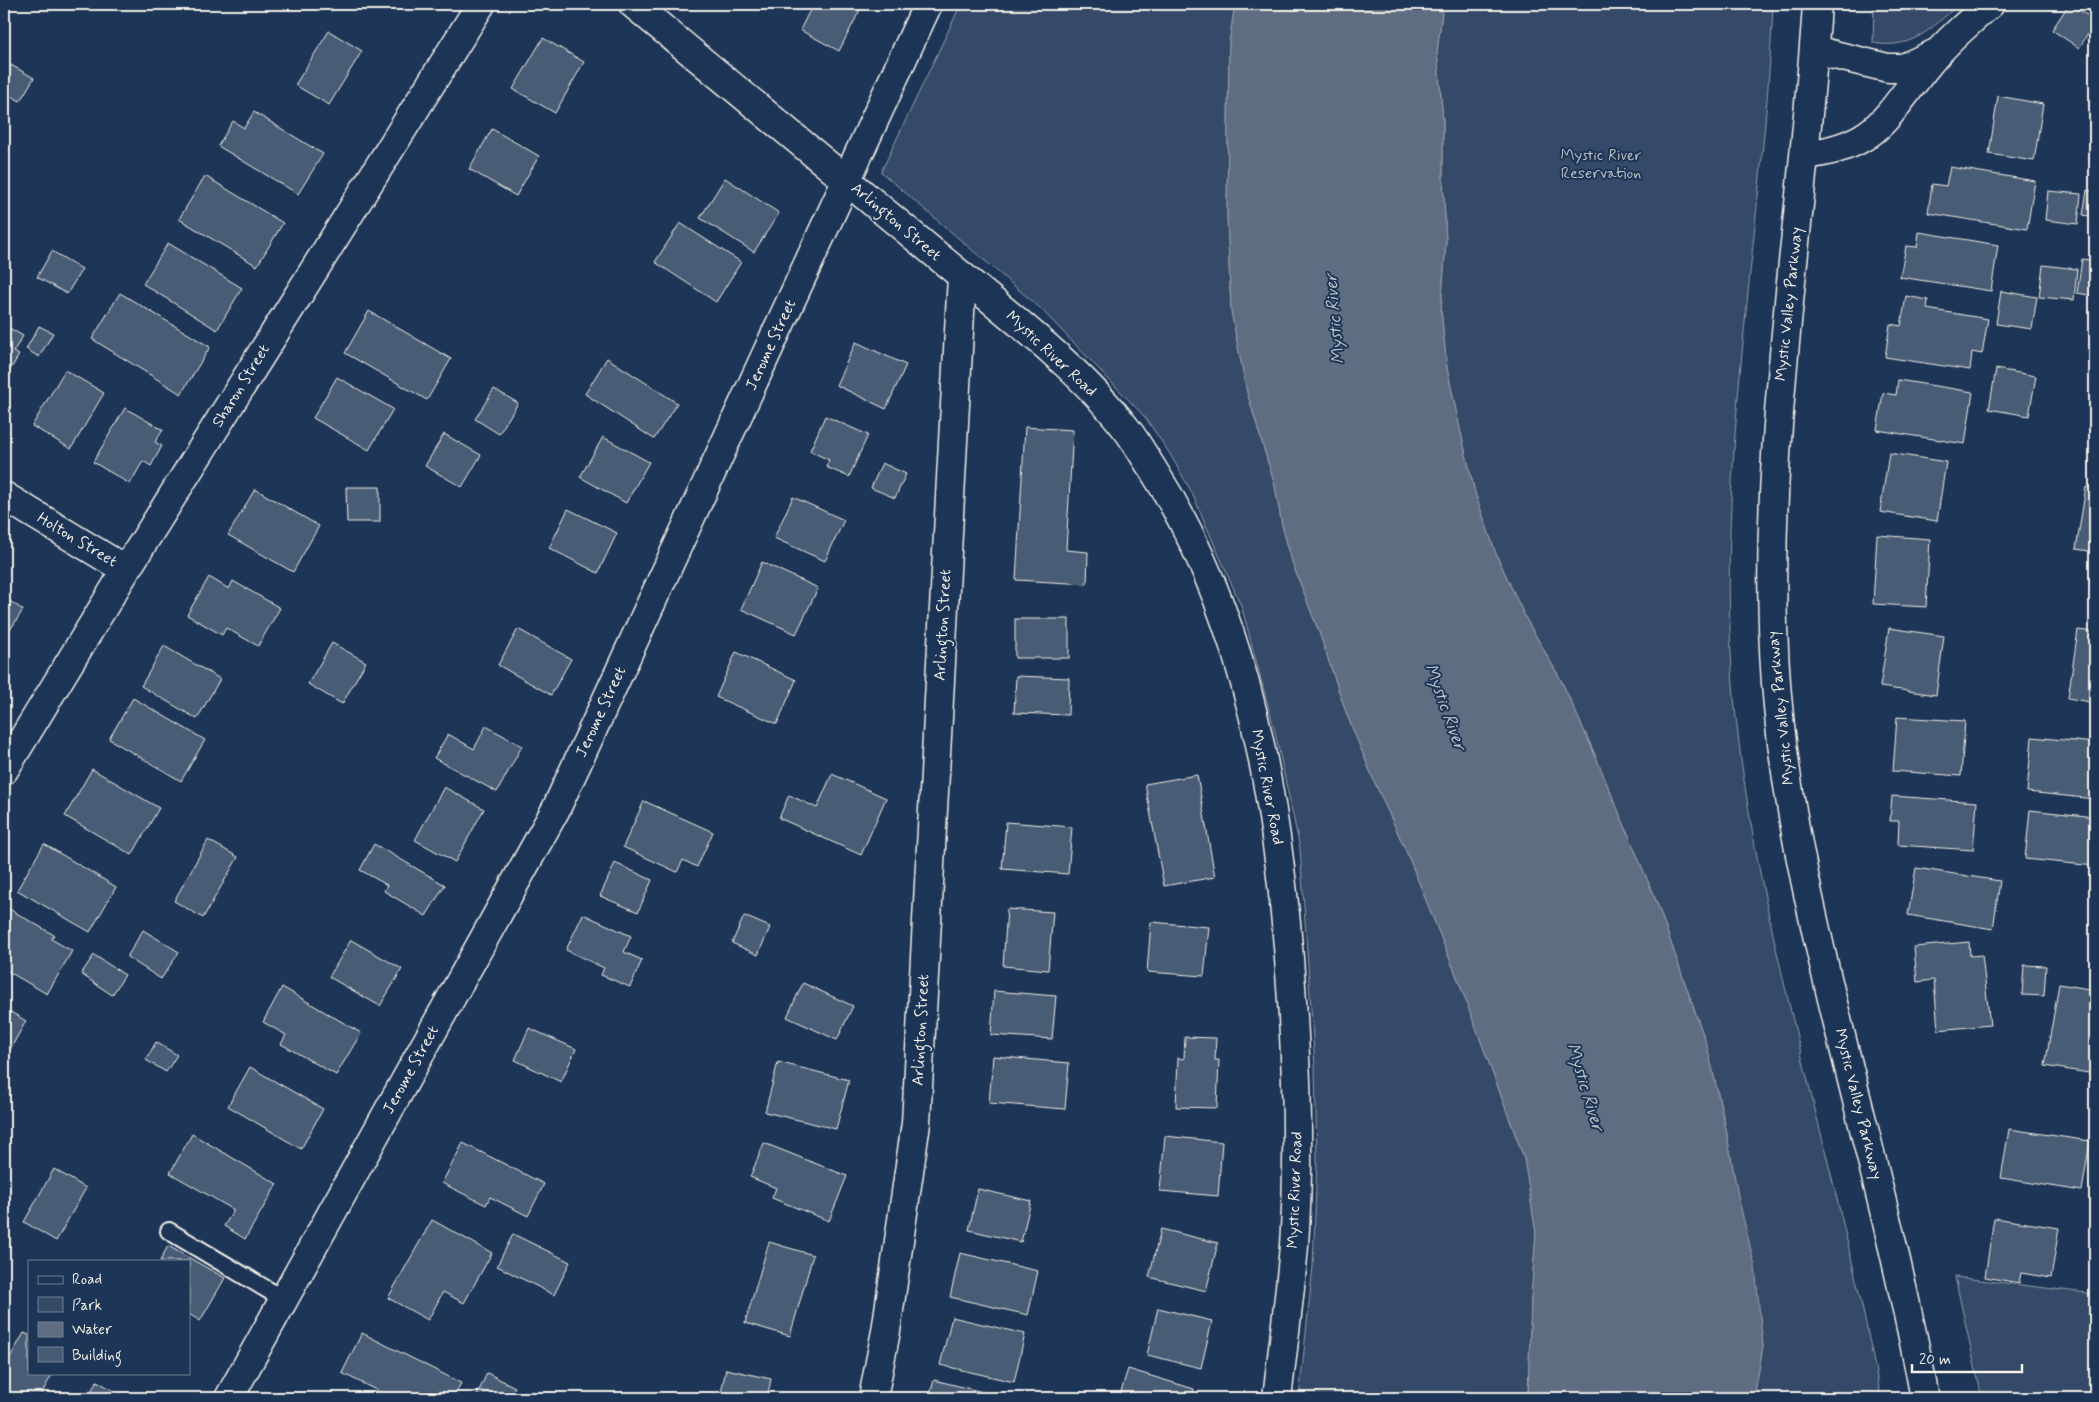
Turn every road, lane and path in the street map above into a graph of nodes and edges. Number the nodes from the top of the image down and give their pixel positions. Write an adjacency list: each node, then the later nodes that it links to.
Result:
1 (481, 4): 12 (street, Sharon Street)
2 (632, 4): 9 (street, Arlington Street)
3 (928, 4): 9 (street, Jerome Street)
4 (1817, 4): 7 (street, Mystic Valley Parkway)
5 (1990, 4): 6 (street)
6 (1941, 49): 7 (street); 8 (street)
7 (1814, 50): 8 (street, Mystic Valley Parkway)
8 (1805, 155): 19 (street, Mystic Valley Parkway)
9 (846, 180): 10 (street, Arlington Street); 15 (street, Jerome Street)
10 (962, 276): 17 (street, Arlington Street); 18 (street, Mystic River Road)
11 (4, 496): 12 (street, Holton Street)
12 (126, 570): 13 (street, Sharon Street)
13 (4, 770)
14 (169, 1231): 15 (lane)
15 (284, 1299): 16 (street, Jerome Street)
16 (229, 1398)
17 (873, 1398)
18 (1277, 1398)
19 (1925, 1398)

